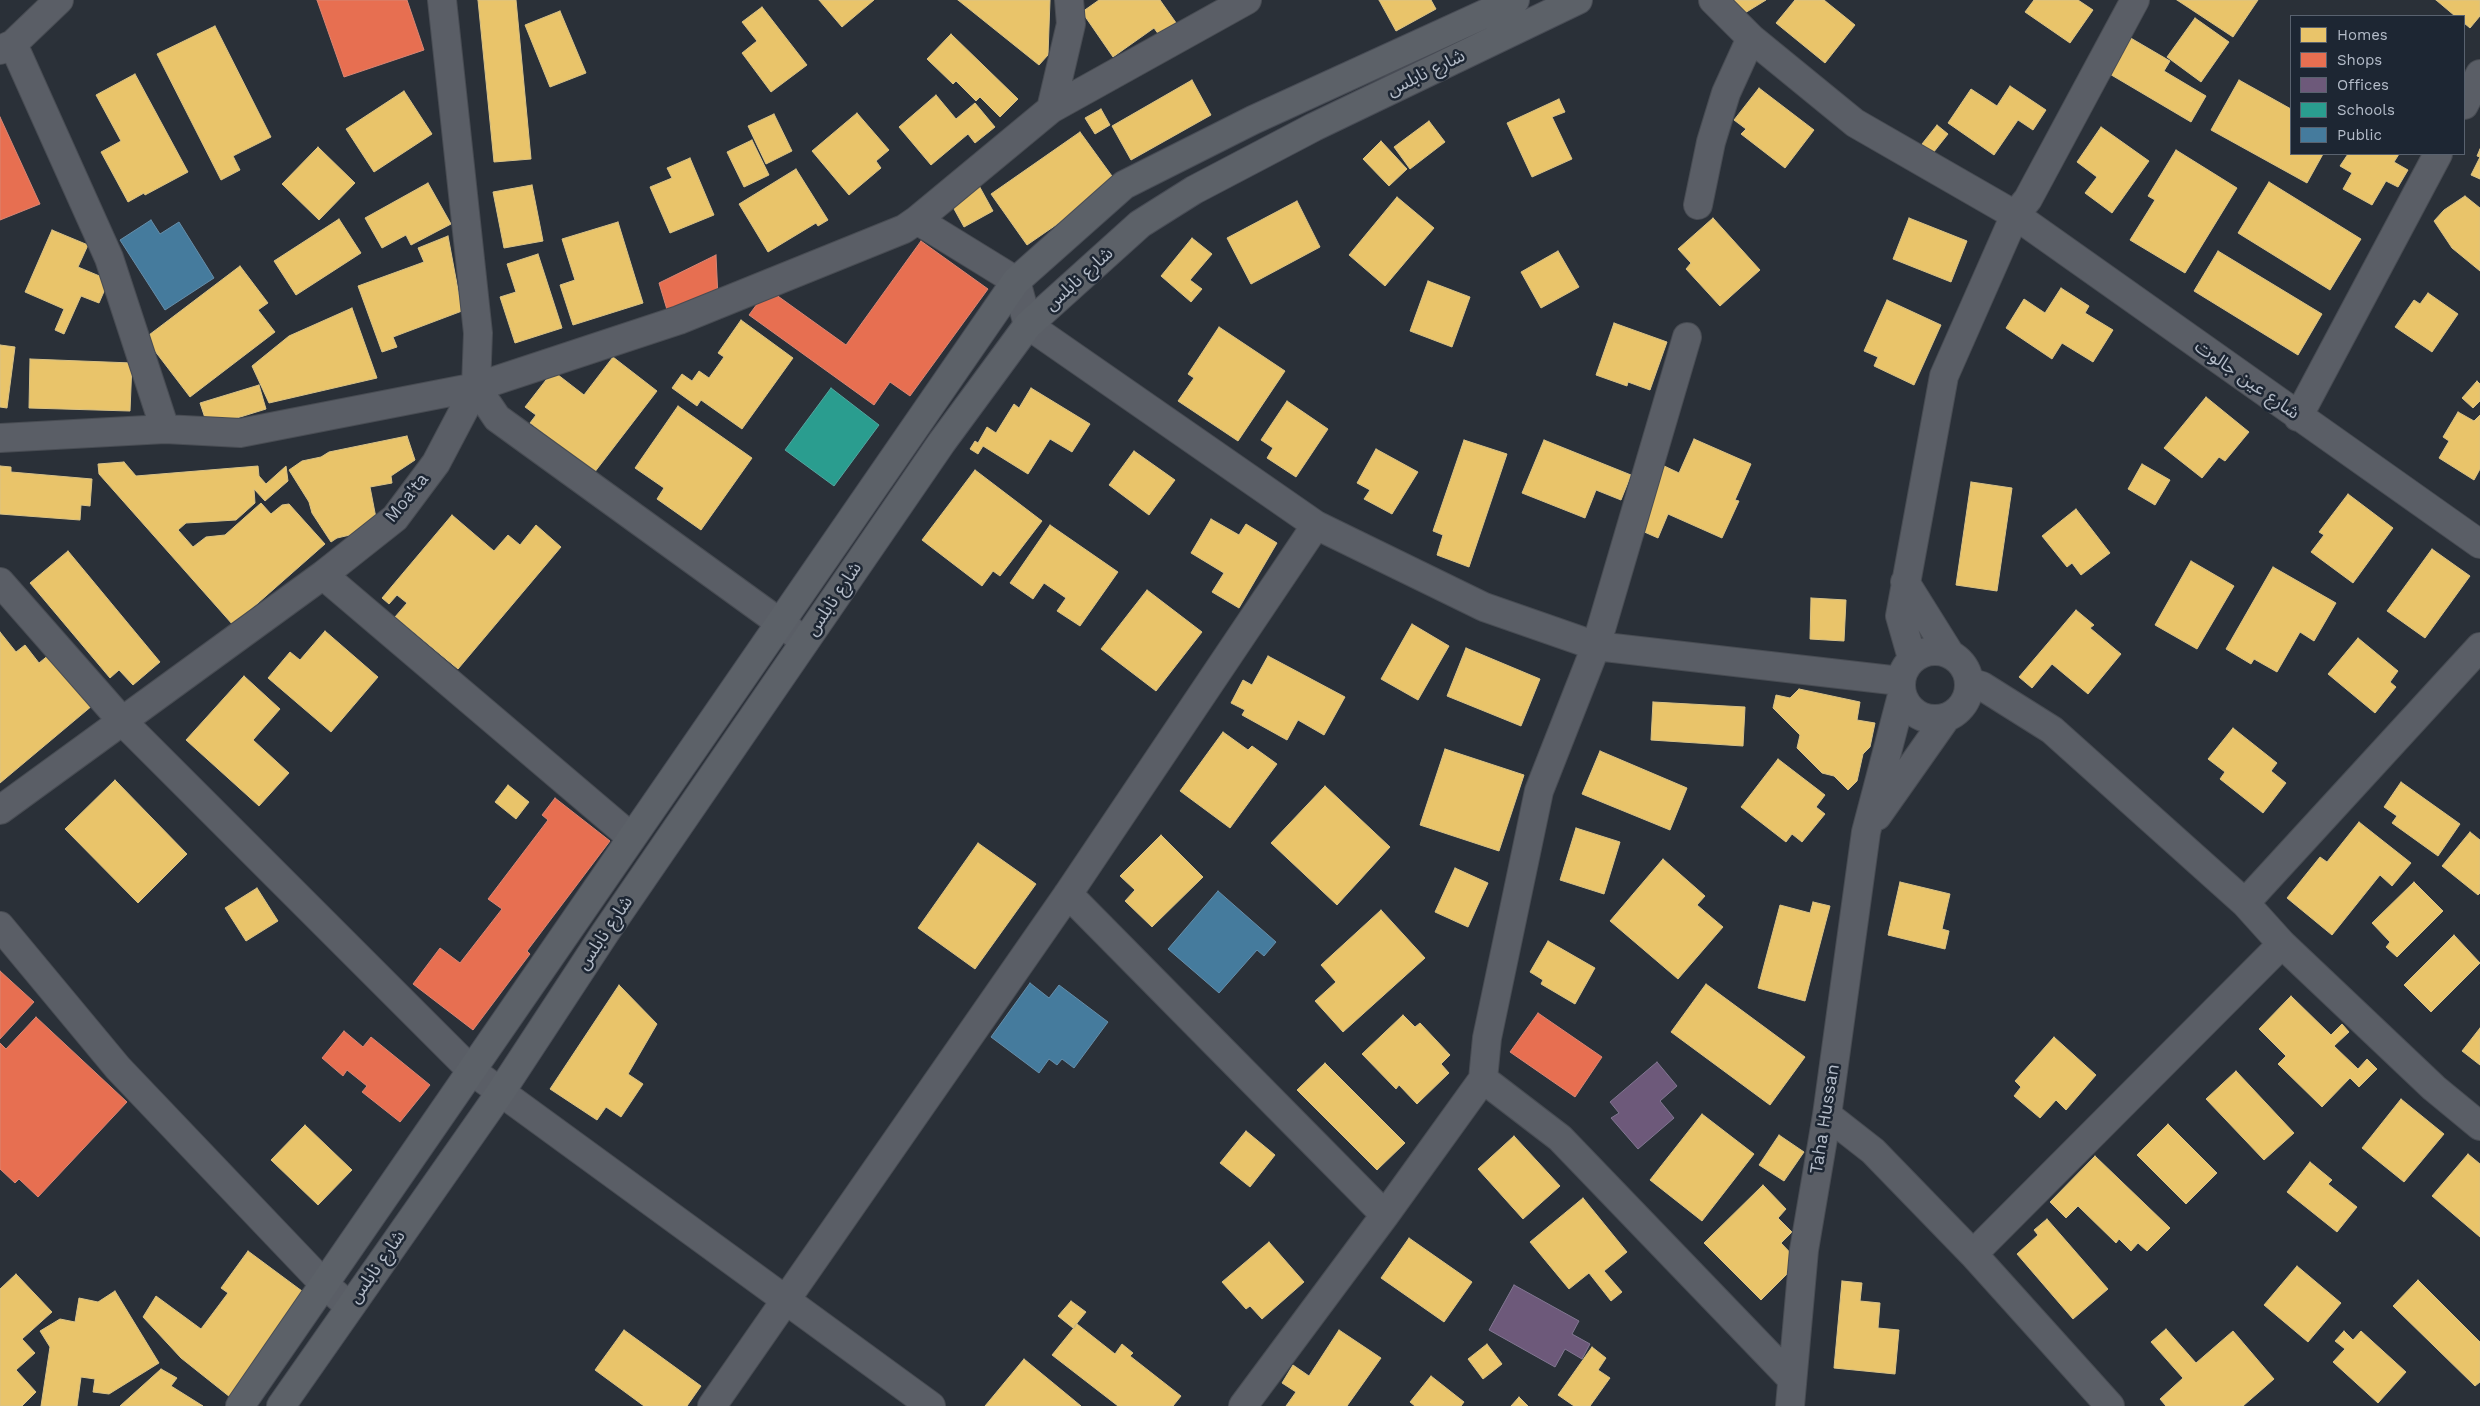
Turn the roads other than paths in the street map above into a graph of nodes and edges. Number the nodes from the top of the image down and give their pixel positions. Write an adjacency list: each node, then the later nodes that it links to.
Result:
1 (59, 0): 10 (street)
2 (442, 0): 21 (street)
3 (1069, 0): 13 (street)
4 (1247, 0): 13 (street)
5 (1515, 0): 18 (main road, شارع نابلس)
6 (1578, 0): 19 (main road, شارع نابلس)
7 (1713, 0): 9 (street, شارع عين جالوت)
8 (2135, 0): 16 (street)
9 (1751, 38): 15 (street); 16 (street, شارع عين جالوت)
10 (6, 47): 23 (street)
11 (2480, 74): 12 (street)
12 (2465, 103)
13 (1052, 109): 17 (street)
14 (2437, 155): 22 (street)
15 (1698, 205)
16 (2015, 216): 22 (street, شارع عين جالوت); 29 (street)
17 (917, 220): 18 (street); 21 (street)
18 (1016, 281): 19 (street); 30 (main road, شارع نابلس)
19 (1028, 325): 25 (street); 31 (main road, شارع نابلس)
20 (1687, 337): 32 (street)
21 (476, 387): 23 (street); 27 (street, Moa'ta); 30 (street)
22 (2298, 417): 26 (street, شارع عين جالوت)
23 (165, 429): 24 (street)
24 (0, 438)
25 (1316, 525): 32 (street); 42 (street)
26 (2480, 544)
27 (323, 575): 38 (street, Moa'ta); 41 (street)
28 (0, 582): 38 (street)
29 (1905, 582): 34 (street); 35 (street)
30 (781, 623): 31 (street); 41 (main road, شارع نابلس)
31 (805, 641): 48 (main road, شارع نابلس)
32 (1596, 646): 35 (street); 47 (street)
33 (2480, 647): 43 (street)
34 (1950, 654): 35 (street); 36 (street)
35 (1905, 678): 37 (street); 40 (street, Taha Hussan)
36 (1969, 682): 37 (street); 43 (street)
37 (1946, 718): 40 (street)
38 (122, 722): 39 (street, Moa'ta); 46 (street)
39 (0, 810)
40 (1866, 832): 49 (street, Taha Hussan)
41 (631, 837): 46 (main road, شارع نابلس)
42 (1068, 894): 51 (street); 54 (street)
43 (2245, 903): 45 (street)
44 (0, 926): 53 (street)
45 (2282, 944): 50 (street); 52 (street)
46 (472, 1071): 48 (street); 53 (main road, شارع نابلس)
47 (1482, 1078): 51 (street); 56 (street)
48 (500, 1093): 54 (street); 55 (main road, شارع نابلس)
49 (1827, 1115): 52 (street); 56 (street, Taha Hussan)
50 (2480, 1126)
51 (1385, 1215): 61 (street)
52 (1973, 1254): 63 (street)
53 (324, 1284): 55 (street); 57 (main road, شارع نابلس)
54 (784, 1300): 59 (street); 60 (street)
55 (349, 1306): 58 (main road, شارع نابلس)
56 (1792, 1379): 62 (street, Taha Hussan)
57 (240, 1406)
58 (281, 1406)
59 (712, 1406)
60 (931, 1406)
61 (1243, 1406)
62 (1790, 1406)
63 (2110, 1406)

